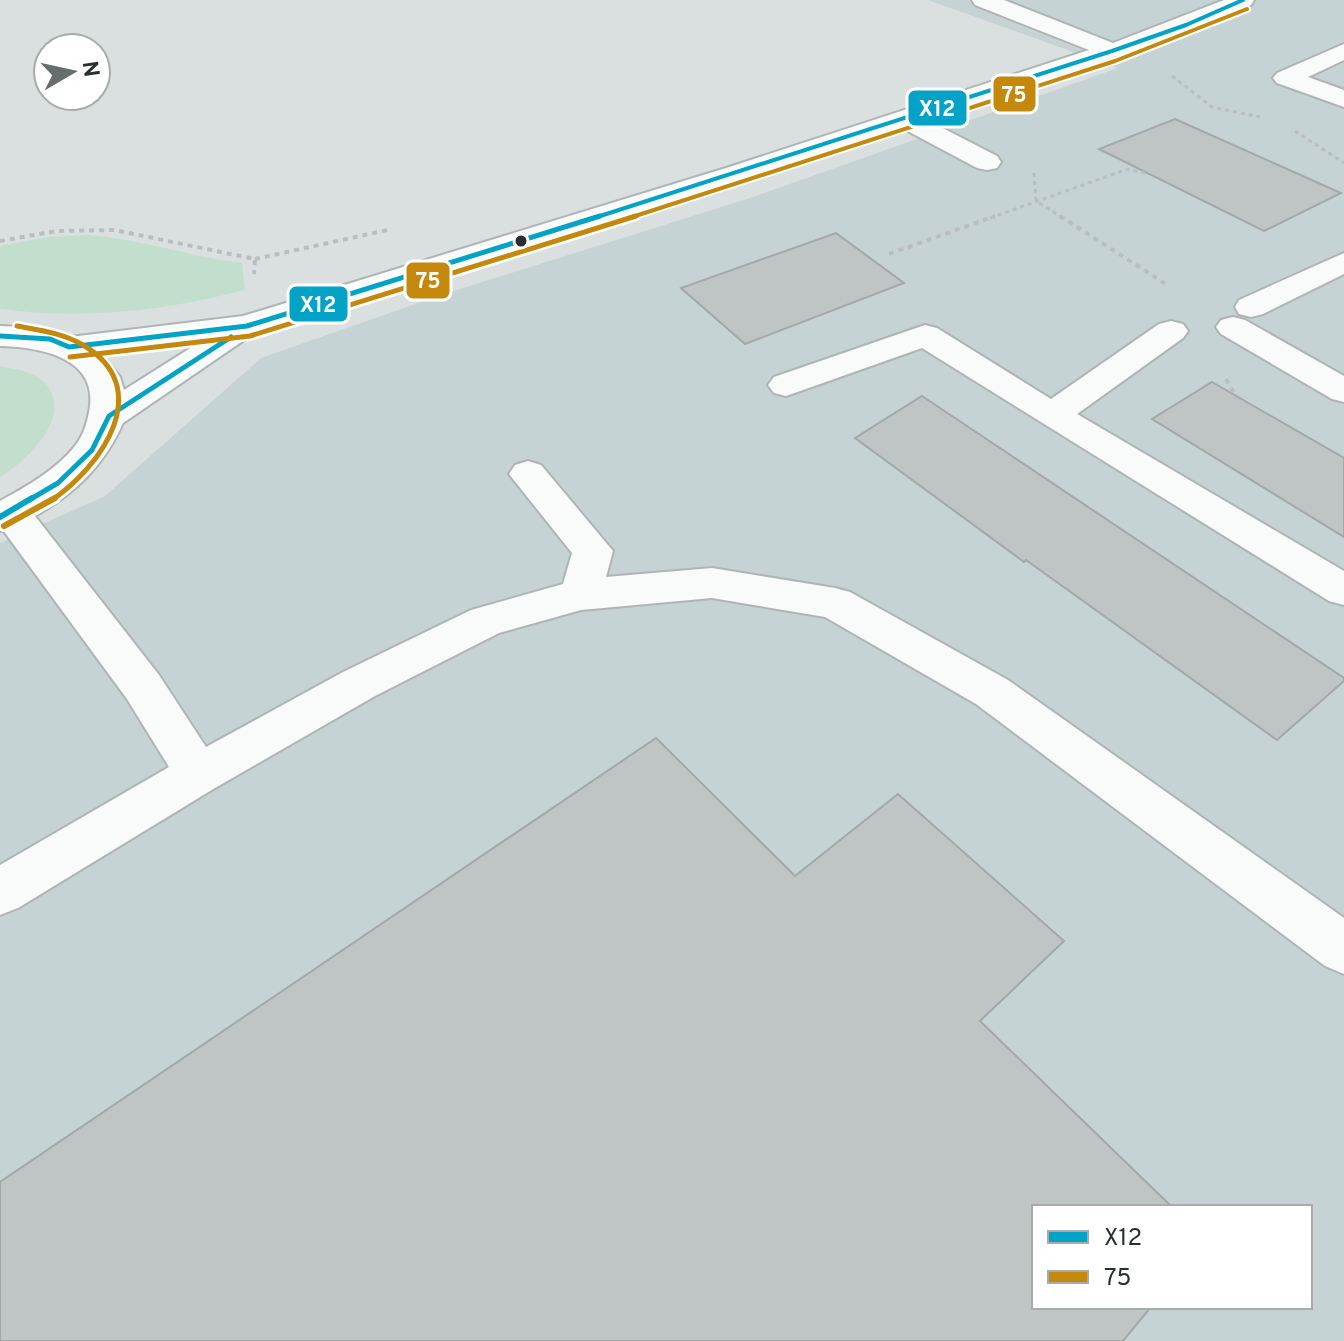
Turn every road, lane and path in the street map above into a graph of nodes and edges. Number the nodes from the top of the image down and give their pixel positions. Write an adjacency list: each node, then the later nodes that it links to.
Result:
1 (1243, 0): 3 (street)
2 (999, 2): 3 (street)
3 (1112, 51): 6 (street); 7 (path)
4 (1344, 51): 5 (street)
5 (1344, 99)
6 (905, 119): 9 (street); 18 (street)
7 (1266, 119)
8 (1288, 127): 10 (path)
9 (987, 162)
10 (1344, 163)
11 (1033, 164): 13 (path)
12 (1148, 174): 13 (path)
13 (1036, 201): 15 (path); 17 (path)
14 (0, 241): 18 (path)
15 (889, 254)
16 (1344, 262): 24 (street)
17 (1173, 288)
18 (247, 326): 21 (street); 27 (street)
19 (1171, 331): 26 (street)
20 (0, 336): 21 (street)
21 (69, 347): 27 (street)
22 (1221, 371): 25 (path)
23 (786, 385): 26 (street)
24 (1344, 391)
25 (1235, 395)
26 (1052, 415): 30 (street)
27 (109, 416): 29 (street)
28 (528, 474): 31 (street)
29 (5, 515): 32 (street)
30 (1344, 590)
31 (581, 595): 32 (street); 34 (street)
32 (198, 774): 33 (street)
33 (0, 892)
34 (1344, 949)

